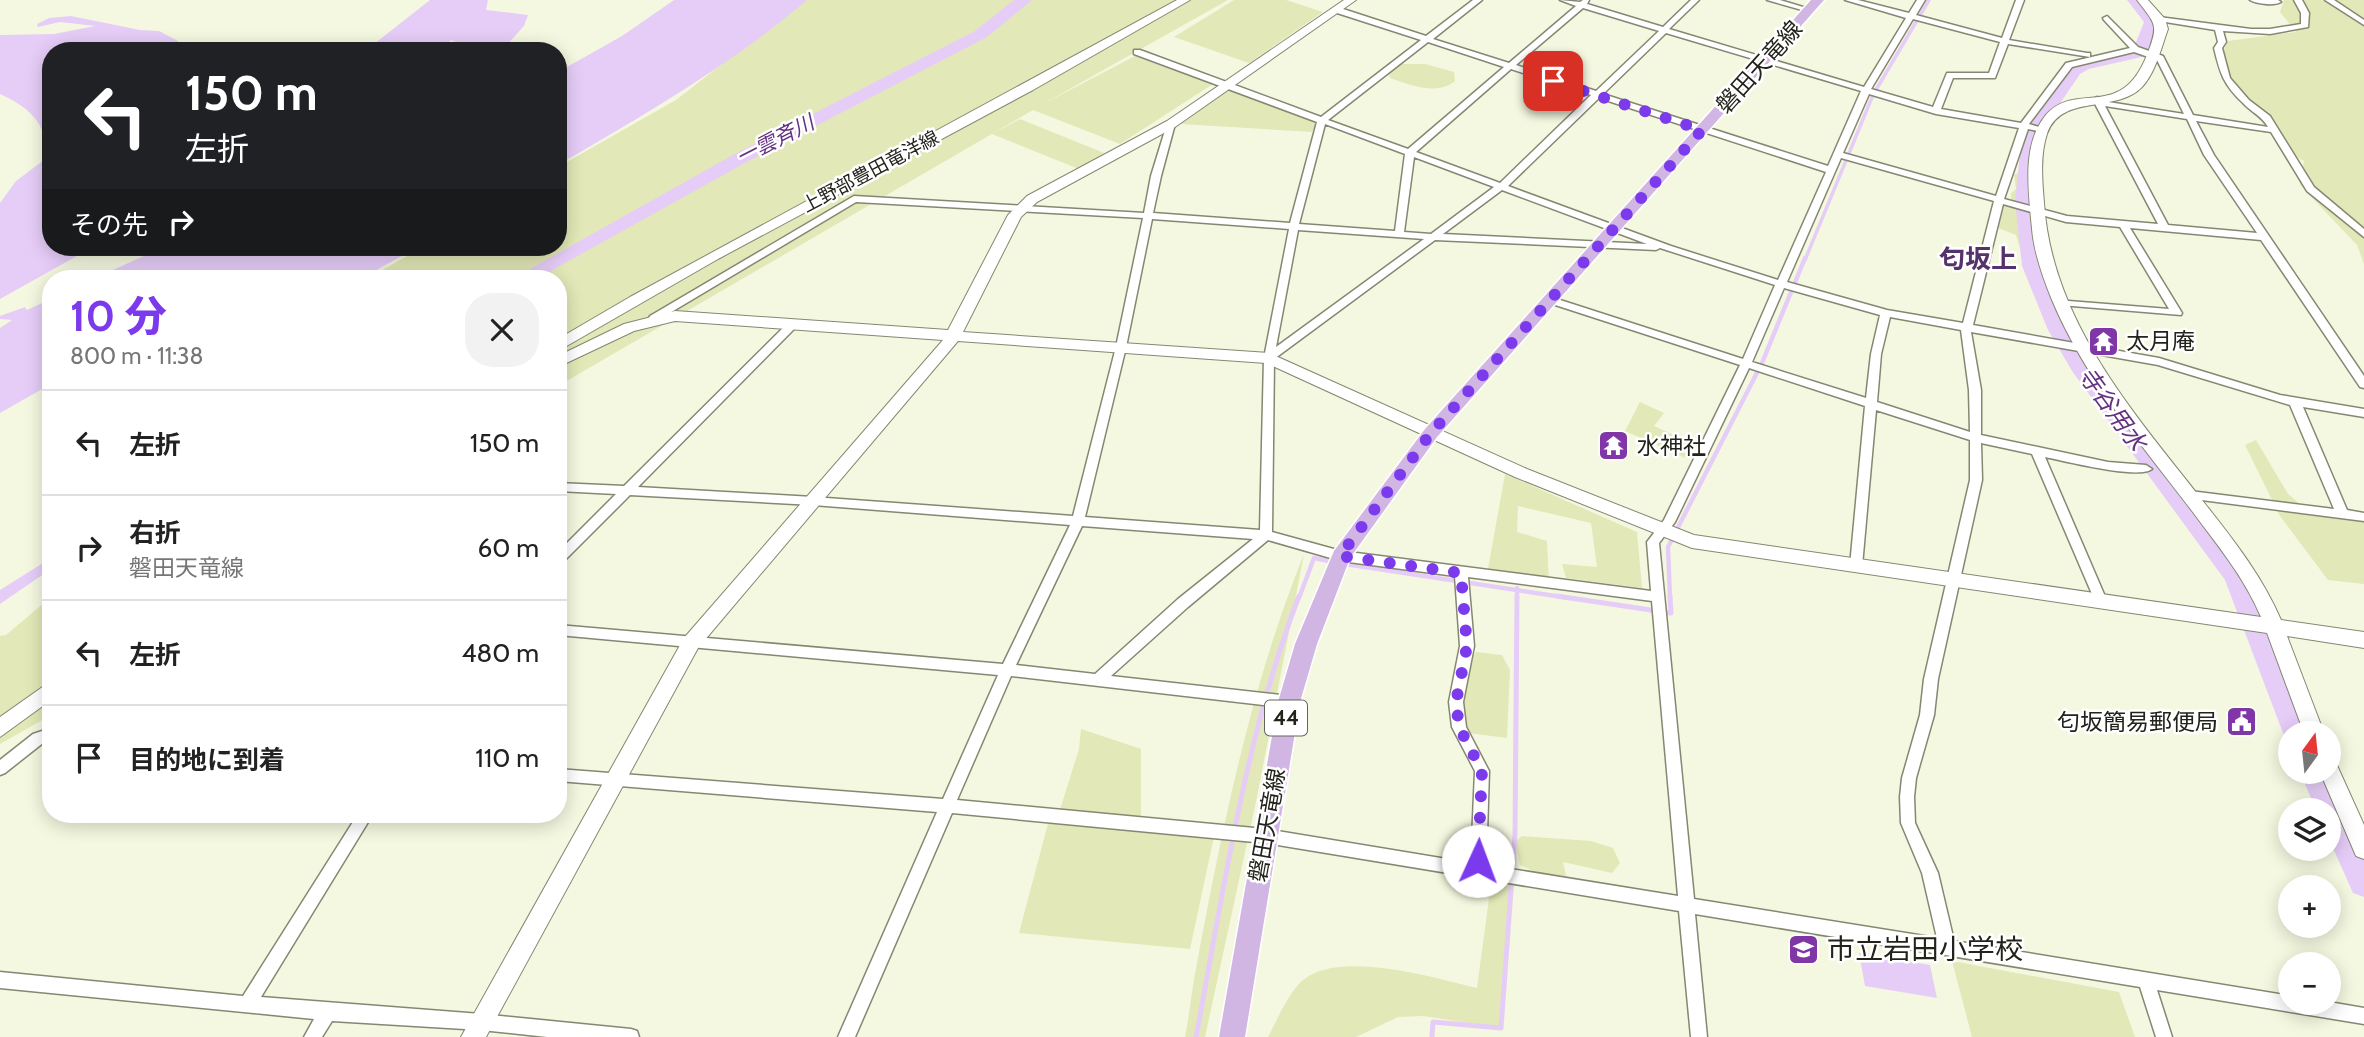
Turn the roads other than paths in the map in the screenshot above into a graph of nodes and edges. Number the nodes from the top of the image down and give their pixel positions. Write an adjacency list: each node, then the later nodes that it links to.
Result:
1 (1185, 0): 70 (street, 上野部豊田竜洋線)
2 (1351, 0): 17 (street)
3 (1478, 0): 24 (street)
4 (1564, 0): 15 (street)
5 (1695, 0): 23 (street)
6 (1771, 0): 16 (street)
7 (1849, 0): 18 (street)
8 (1921, 0): 18 (street)
9 (2020, 0): 25 (street)
10 (2142, 0): 20 (street)
11 (2254, 0): 14 (street)
12 (2298, 0): 22 (street)
13 (2329, 0): 21 (street)
14 (2277, 2)
15 (1585, 3): 23 (street); 31 (street)
16 (1814, 5): 30 (main road, 磐田天竜線 / 44)
17 (1336, 10): 24 (street); 32 (street)
18 (1911, 16): 25 (street); 33 (street)
19 (2106, 18): 26 (street)
20 (2159, 19): 22 (street); 28 (street)
21 (2364, 23)
22 (2218, 26): 43 (street)
23 (1665, 29): 30 (street); 34 (street)
24 (1425, 39): 31 (street); 38 (street)
25 (2004, 41): 29 (street); 36 (street)
26 (2135, 49): 28 (street); 29 (street)
27 (1137, 51): 32 (street)
28 (2151, 55): 35 (street); 37 (street)
29 (2098, 57): 40 (street)
30 (1766, 59): 33 (street); 42 (main road, 磐田天竜線 / 44)
31 (1510, 67): 34 (street); 44 (street)
32 (1228, 85): 38 (street); 39 (street)
33 (1866, 90): 36 (street); 45 (street)
34 (1595, 95): 42 (street); 47 (street)
35 (2098, 101): 37 (street); 41 (street); 55 (street)
36 (1936, 111): 40 (street)
37 (2190, 119): 43 (street); 59 (street)
38 (1322, 120): 44 (street); 53 (street)
39 (1171, 124): 49 (street); 51 (street)
40 (2025, 124): 41 (street); 48 (street)
41 (2042, 129): 50 (street)
42 (1702, 130): 46 (street); 54 (main road, 磐田天竜線 / 44)
43 (2273, 130): 57 (street)
44 (1410, 152): 47 (street); 56 (street)
45 (1837, 154): 46 (street); 48 (street)
46 (1830, 170): 62 (street)
47 (1502, 186): 54 (street); 58 (street)
48 (1999, 200): 50 (street); 68 (street)
49 (1021, 208): 51 (street); 66 (street); 69 (street)
50 (2035, 211): 52 (street); 64 (street)
51 (1150, 216): 53 (street); 71 (street)
52 (2124, 225): 55 (street); 64 (street)
53 (1293, 226): 56 (street); 74 (street)
54 (1616, 228): 60 (main road, 磐田天竜線 / 44); 61 (street)
55 (2165, 228): 59 (street)
56 (1399, 234): 58 (street)
57 (2364, 234)
58 (1434, 237): 60 (street); 74 (street)
59 (2264, 237): 76 (street)
60 (1603, 244): 61 (street); 63 (main road, 磐田天竜線 / 44)
61 (1668, 248): 62 (street)
62 (1781, 284): 65 (street); 75 (street)
63 (1550, 300): 75 (street); 80 (main road, 磐田天竜線 / 44)
64 (2060, 302): 72 (street)
65 (1886, 313): 68 (street); 78 (street)
66 (654, 318): 67 (street); 73 (street)
67 (793, 324): 69 (street); 85 (street)
68 (1967, 329): 72 (street); 81 (street)
69 (954, 336): 71 (street); 87 (street)
70 (567, 341)
71 (1121, 347): 74 (street); 90 (street)
72 (2082, 347): 77 (street); 86 (street)
73 (567, 357)
74 (1269, 358): 80 (street); 92 (street)
75 (1746, 363): 78 (street); 91 (street)
76 (2364, 384)
77 (2295, 402): 79 (street); 88 (street)
78 (1870, 404): 81 (street); 95 (street)
79 (2364, 413)
80 (1431, 433): 91 (street); 94 (main road, 磐田天竜線 / 44)
81 (1976, 439): 82 (street); 97 (street)
82 (2037, 451): 83 (street); 99 (street)
83 (2146, 469)
84 (567, 487): 85 (street)
85 (630, 490): 87 (street); 93 (street)
86 (2190, 495): 88 (street); 100 (street)
87 (813, 501): 90 (street); 103 (street)
88 (2342, 514): 89 (street)
89 (2364, 517)
90 (1078, 522): 92 (street); 104 (street)
91 (1660, 531): 95 (street); 98 (street)
92 (1266, 536): 94 (street); 105 (street)
93 (567, 551)
94 (1340, 556): 96 (street); 108 (main road, 磐田天竜線 / 44)
95 (1856, 566): 97 (street)
96 (1461, 573): 98 (street); 122 (street)
97 (1955, 579): 99 (street); 124 (street)
98 (1657, 597): 123 (street)
99 (2101, 601): 100 (street)
100 (2273, 627): 102 (street); 110 (street)
101 (567, 632): 103 (street)
102 (2364, 640)
103 (691, 643): 104 (street); 115 (street)
104 (1007, 670): 105 (street); 117 (street)
105 (1098, 680): 108 (street)
106 (42, 693): 109 (street)
107 (42, 694): 111 (street)
108 (1289, 702): 120 (main road, 磐田天竜線 / 44)
109 (0, 721)
110 (2309, 721)
111 (0, 728)
112 (42, 737): 113 (street)
113 (0, 769)
114 (567, 776): 115 (street)
115 (616, 780): 117 (street); 130 (street)
116 (2338, 784): 118 (street)
117 (948, 806): 120 (street); 133 (street)
118 (2356, 813): 121 (street)
119 (360, 823): 127 (street)
120 (1265, 836): 122 (street); 134 (main road, 磐田天竜線 / 44)
121 (2364, 849)
122 (1478, 871): 123 (street)
123 (1685, 904): 124 (street); 135 (street)
124 (1947, 947): 126 (street)
125 (0, 980): 127 (street)
126 (2146, 980): 129 (street); 136 (street)
127 (248, 1003): 128 (street)
128 (328, 1012): 130 (street); 131 (street)
129 (2364, 1016)
130 (477, 1029): 132 (street)
131 (312, 1037)
132 (631, 1037)
133 (846, 1037)
134 (1232, 1037)
135 (1699, 1037)
136 (2164, 1037)

